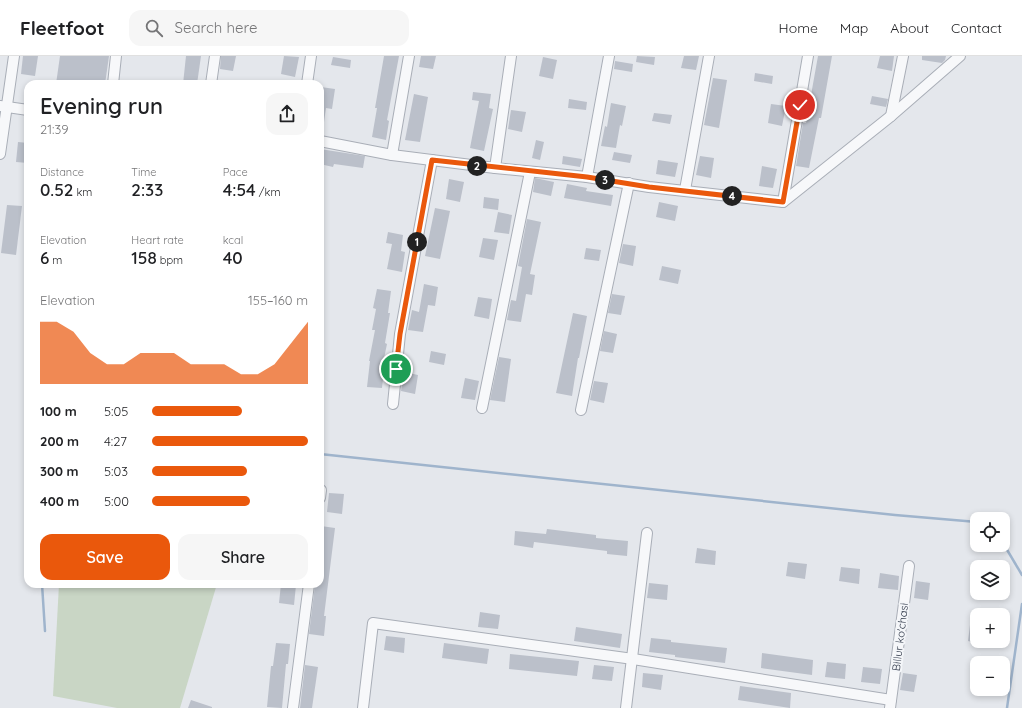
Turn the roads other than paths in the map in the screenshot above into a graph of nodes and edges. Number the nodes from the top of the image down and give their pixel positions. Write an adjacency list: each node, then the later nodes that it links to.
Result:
1 (14, 56): 15 (street)
2 (116, 56): 12 (street)
3 (216, 56): 13 (street)
4 (311, 56): 14 (street)
5 (409, 56): 20 (street)
6 (511, 56): 22 (street)
7 (610, 56): 24 (street)
8 (709, 56): 26 (street)
9 (808, 56): 27 (street)
10 (903, 56): 17 (street)
11 (960, 56): 17 (street)
12 (113, 80)
13 (212, 80)
14 (308, 80)
15 (3, 107): 16 (street); 19 (street)
16 (24, 110)
17 (891, 116): 27 (street)
18 (324, 142): 20 (street)
19 (0, 154)
20 (392, 155): 21 (street)
21 (432, 160): 22 (street); 28 (street)
22 (495, 168): 23 (street)
23 (530, 172): 24 (street); 29 (street)
24 (587, 177): 25 (street)
25 (629, 183): 26 (street); 30 (street)
26 (685, 190): 27 (street)
27 (783, 202)
28 (393, 404)
29 (482, 408)
30 (581, 410)
31 (647, 533): 34 (street)
32 (909, 566): 35 (street, Billur ko'chasi)
33 (308, 588): 36 (street)
34 (633, 659): 35 (street); 37 (street); 38 (street)
35 (891, 704)
36 (293, 708)
37 (363, 708)
38 (626, 708)

